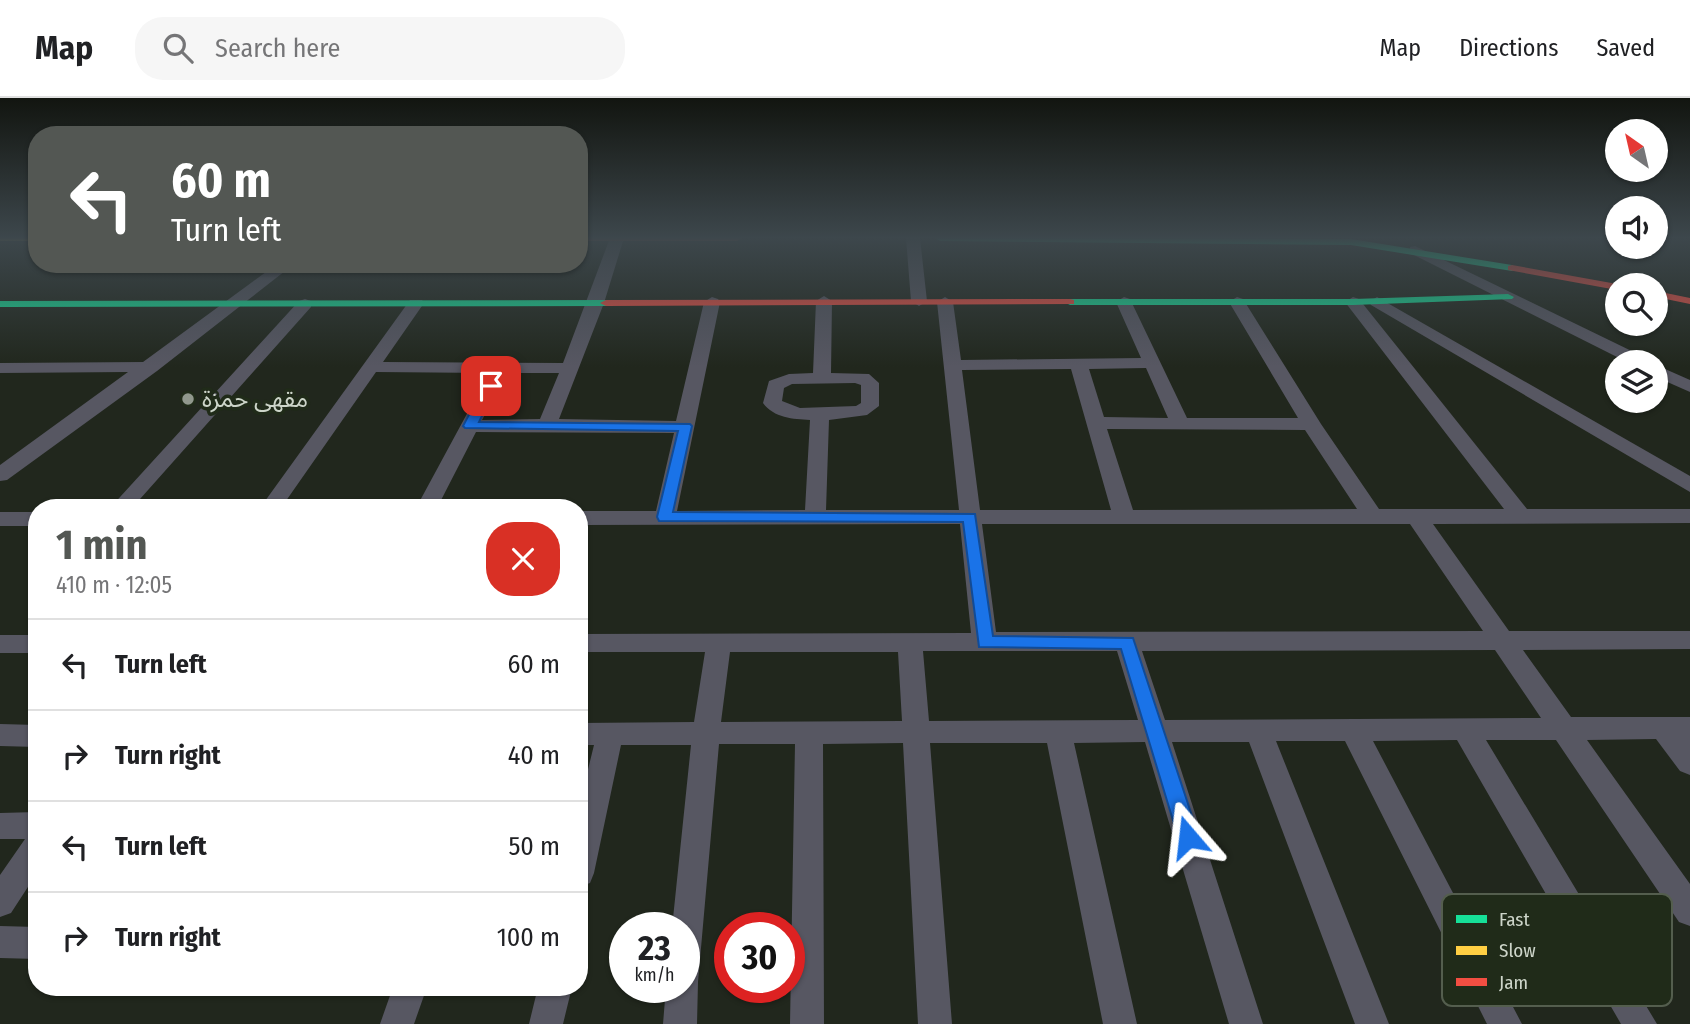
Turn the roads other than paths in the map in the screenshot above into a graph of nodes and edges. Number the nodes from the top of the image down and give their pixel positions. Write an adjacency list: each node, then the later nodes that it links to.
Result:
1 (265, 281): 21 (street)
2 (603, 281): 19 (street)
3 (917, 281): 10 (street)
4 (1477, 281): 8 (street)
5 (1585, 281): 6 (street)
6 (1605, 285)
7 (1668, 296): 11 (street)
8 (1508, 297): 17 (street); 23 (street)
9 (824, 301): 10 (street); 12 (street); 33 (street)
10 (919, 301): 13 (street)
11 (1690, 301)
12 (712, 302): 19 (street); 41 (street)
13 (945, 302): 14 (street); 26 (street)
14 (1124, 302): 15 (street); 25 (street)
15 (1237, 302): 16 (street); 38 (street)
16 (1353, 302): 17 (street); 48 (street)
17 (1377, 302): 43 (street)
18 (416, 303): 19 (street); 22 (street); 28 (street)
19 (596, 303): 31 (street)
20 (0, 304): 21 (street)
21 (236, 304): 22 (street); 27 (street)
22 (305, 304): 44 (street)
23 (1616, 350)
24 (1078, 363): 25 (street); 26 (street); 36 (street)
25 (1152, 363): 37 (street)
26 (954, 365): 51 (street)
27 (151, 367): 30 (street); 42 (street)
28 (372, 367): 29 (street); 45 (street)
29 (501, 367): 31 (street); 40 (street)
30 (0, 368)
31 (571, 368): 39 (street)
32 (1668, 376): 34 (street)
33 (822, 378): 35 (street); 35 (street)
34 (1690, 387)
35 (820, 414): 54 (street)
36 (1096, 423): 37 (street); 52 (street)
37 (1180, 423): 38 (street)
38 (1311, 424): 53 (street)
39 (547, 425): 40 (street); 41 (street)
40 (470, 426): 46 (street)
41 (685, 426): 50 (street)
42 (0, 475)
43 (1690, 485)
44 (128, 499)
45 (277, 499)
46 (431, 499)
47 (1416, 516): 48 (street); 53 (street); 62 (street)
48 (1521, 516): 49 (street)
49 (1690, 516)
50 (665, 517): 54 (street); 57 (street)
51 (970, 517): 52 (street); 54 (street); 64 (street)
52 (1124, 517): 53 (street)
53 (1373, 517)
54 (815, 518)
55 (0, 519): 56 (street)
56 (28, 519)
57 (588, 519)
58 (1690, 640): 62 (street)
59 (588, 642): 63 (street)
60 (910, 642): 63 (street); 64 (street); 75 (street)
61 (1127, 642): 62 (street); 64 (street); 73 (street)
62 (1502, 642): 69 (street)
63 (719, 643): 77 (street)
64 (985, 643)
65 (0, 644): 66 (street)
66 (28, 644)
67 (1463, 727): 68 (street); 69 (street); 86 (street)
68 (1352, 728): 71 (street); 88 (street)
69 (1563, 728): 70 (street); 89 (street)
70 (1676, 728): 81 (street)
71 (1258, 729): 73 (street); 105 (street)
72 (1058, 730): 73 (street); 75 (street); 103 (street)
73 (1156, 730): 104 (street)
74 (809, 732): 75 (street); 77 (street); 101 (street)
75 (918, 732): 102 (street)
76 (610, 733): 77 (street); 78 (street); 84 (street)
77 (706, 733): 90 (street)
78 (588, 734)
79 (0, 735): 80 (street)
80 (28, 736)
81 (1690, 763)
82 (28, 825): 83 (street)
83 (0, 826)
84 (588, 832)
85 (28, 860): 87 (street)
86 (1563, 894)
87 (0, 902)
88 (1442, 902)
89 (1690, 911)
90 (690, 912)
91 (0, 942): 92 (street)
92 (28, 943)
93 (407, 996): 98 (street)
94 (553, 996): 99 (street)
95 (682, 1003): 100 (street)
96 (1496, 1006): 106 (street)
97 (1629, 1006): 107 (street)
98 (397, 1024)
99 (547, 1024)
100 (680, 1024)
101 (807, 1024)
102 (935, 1024)
103 (1120, 1024)
104 (1246, 1024)
105 (1372, 1024)
106 (1505, 1024)
107 (1640, 1024)

